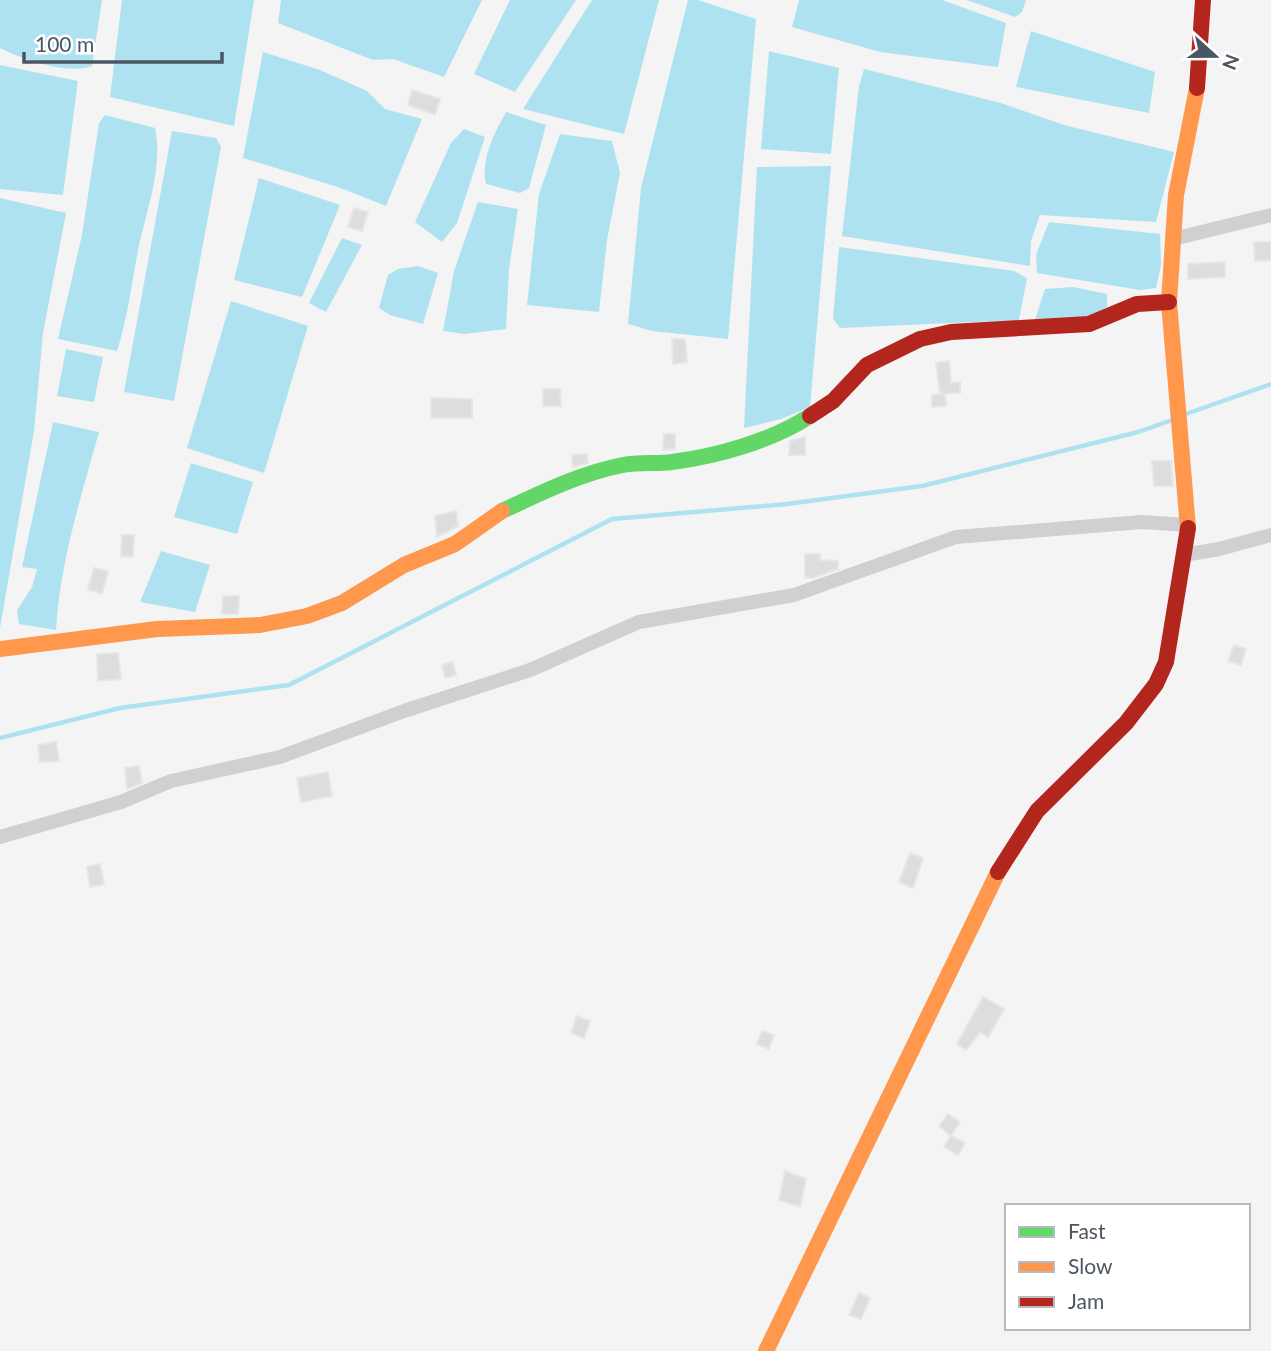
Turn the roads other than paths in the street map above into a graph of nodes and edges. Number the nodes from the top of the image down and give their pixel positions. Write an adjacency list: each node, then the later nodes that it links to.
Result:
1 (1203, 0): 3 (street)
2 (1271, 215): 3 (street)
3 (1173, 239): 4 (street)
4 (1169, 302): 5 (street); 8 (street)
5 (1189, 525): 7 (street); 9 (street)
6 (1271, 535): 7 (street)
7 (1184, 555): 10 (street)
8 (0, 649)
9 (0, 837)
10 (766, 1351)

